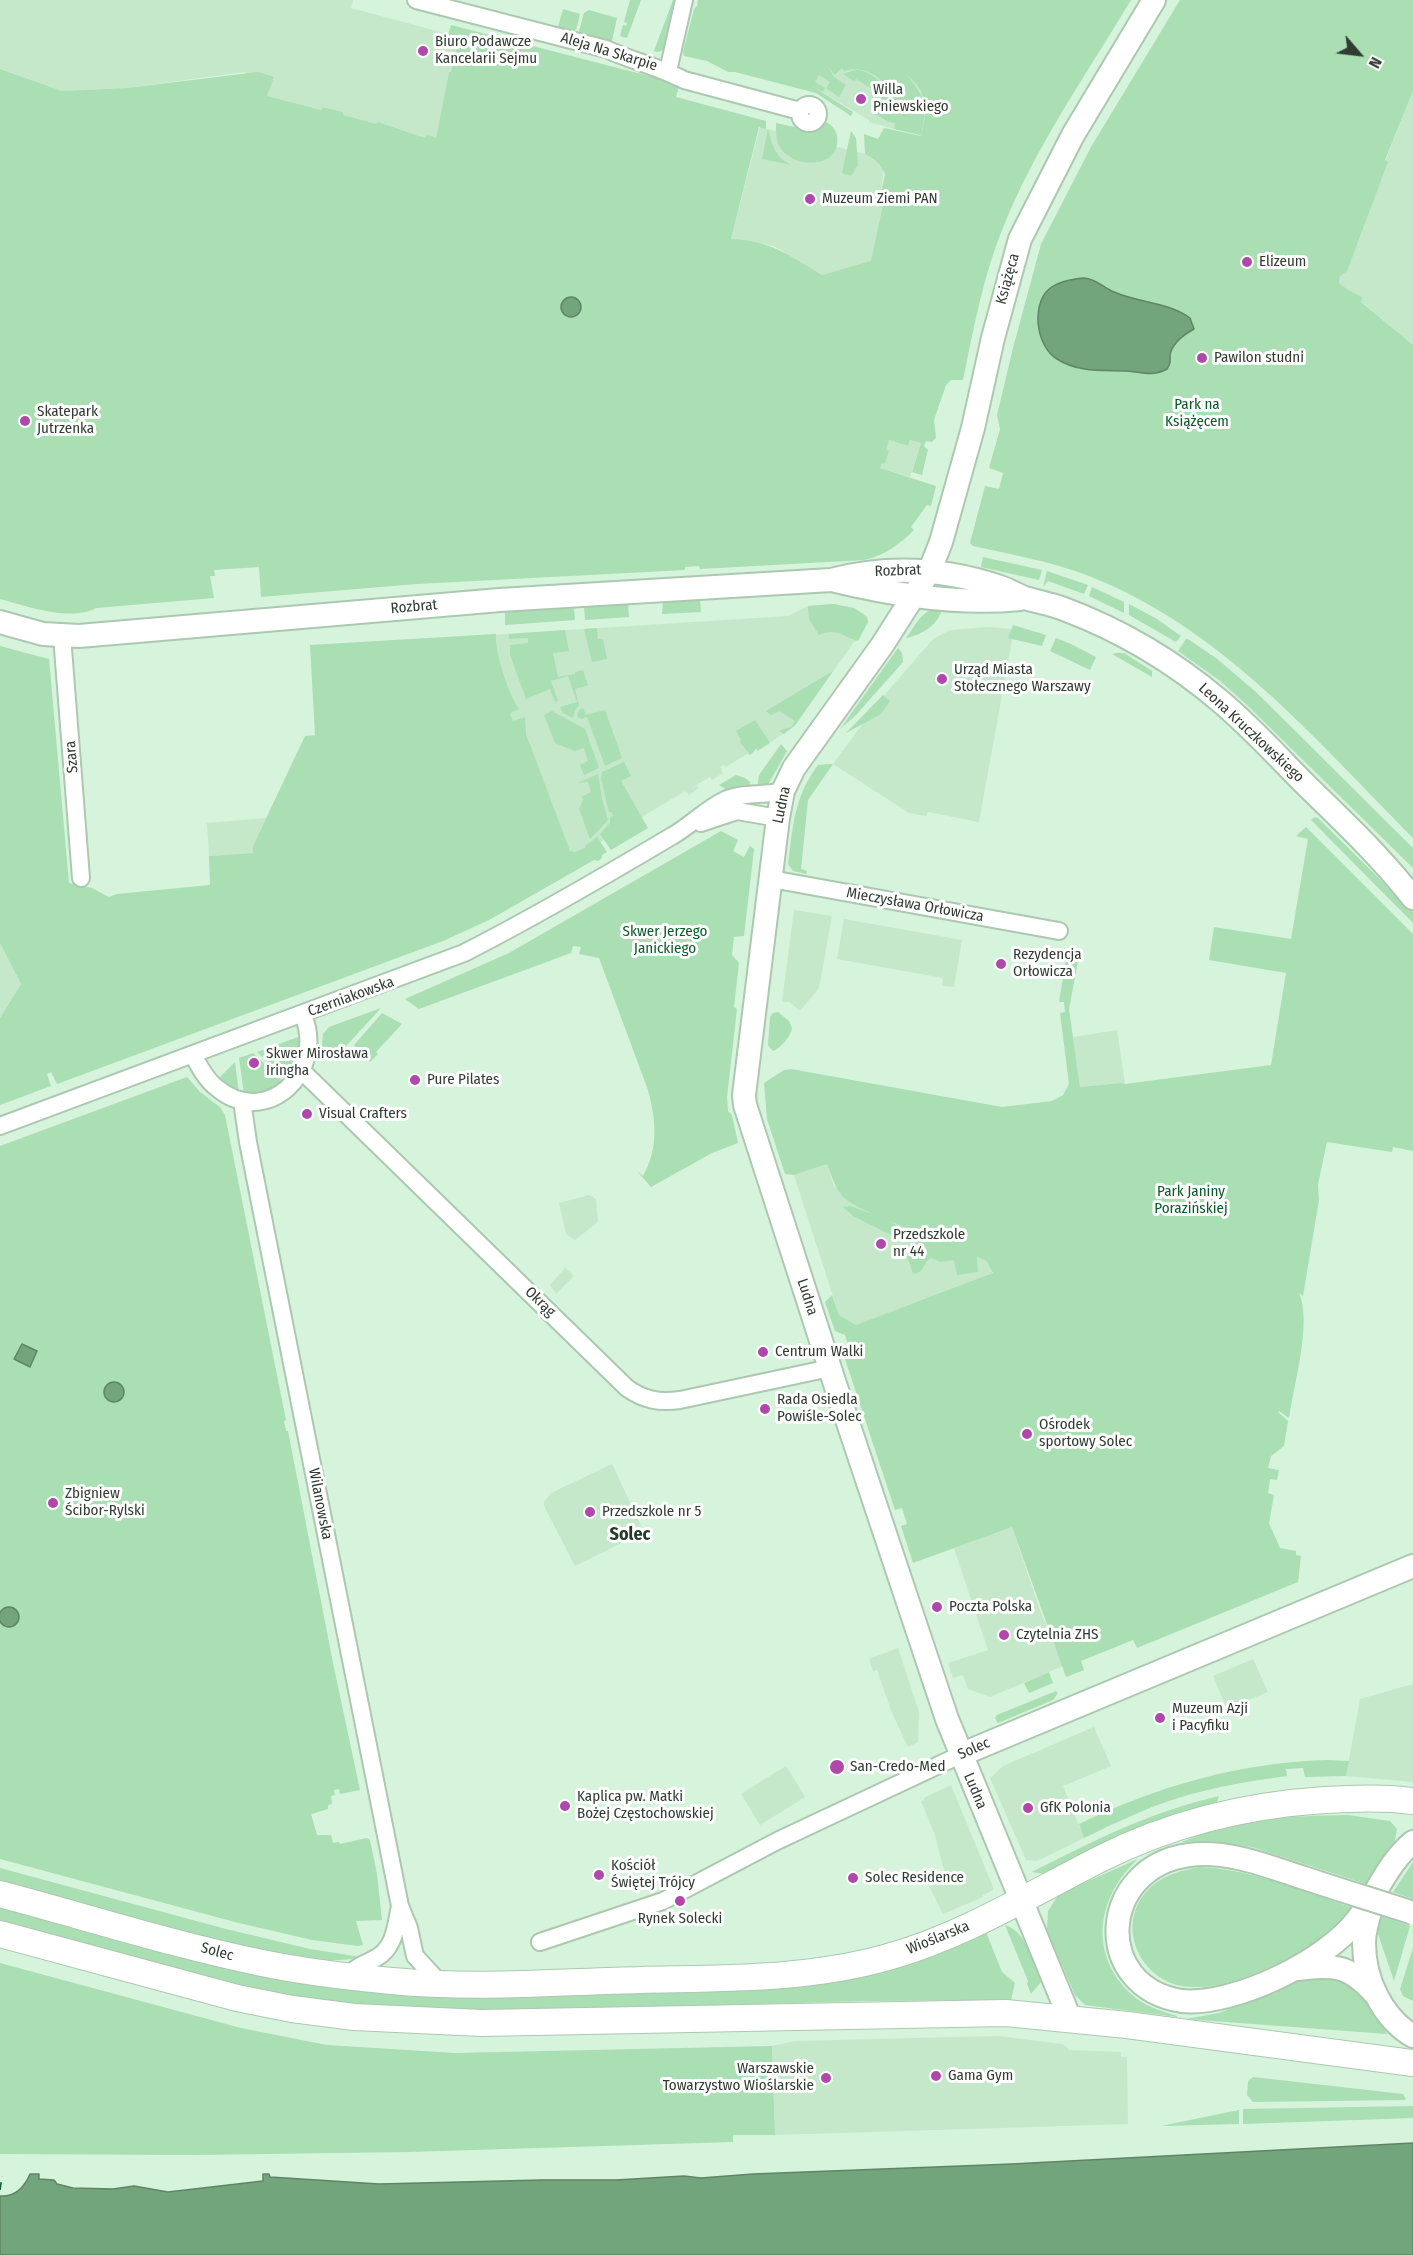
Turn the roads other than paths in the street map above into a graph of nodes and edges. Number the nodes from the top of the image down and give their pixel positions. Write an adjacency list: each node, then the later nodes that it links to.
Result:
1 (416, 0): 4 (street, Aleja Na Skarpie)
2 (684, 0): 5 (street)
3 (1154, 0): 7 (street, Książęca)
4 (464, 6): 5 (street, Aleja Na Skarpie)
5 (668, 71): 6 (street, Aleja Na Skarpie)
6 (800, 111)
7 (923, 583): 9 (street, Rozbrat); 10 (street, Ludna); 13 (street, Leona Kruczkowskiego)
8 (0, 622): 9 (street, Rozbrat)
9 (62, 636): 14 (street, Szara)
10 (783, 791): 11 (street, Ludna); 12 (street, Czerniakowska)
11 (778, 818): 12 (street, Czerniakowska); 15 (street, Ludna)
12 (684, 830): 19 (street, Czerniakowska)
13 (1390, 869): 16 (street, Leona Kruczkowskiego); 17 (street, Leona Kruczkowskiego)
14 (81, 878)
15 (771, 879): 18 (street, Mieczysława Orłowicza); 24 (street, Ludna)
16 (1413, 882)
17 (1413, 898)
18 (1059, 931)
19 (303, 1015): 20 (street, Czerniakowska); 21 (street)
20 (193, 1054): 22 (street); 23 (street, Czerniakowska)
21 (303, 1071): 22 (street); 24 (street, Okrąg)
22 (242, 1101): 34 (street, Wilanowska)
23 (0, 1126)
24 (830, 1368): 26 (street, Ludna)
25 (1413, 1566): 26 (street, Solec)
26 (960, 1755): 33 (street, Ludna); 37 (street, Solec)
27 (1304, 1801): 28 (main road, Wioślarska); 29 (main road); 33 (main road, Wioślarska)
28 (1413, 1801)
29 (1413, 1818)
30 (1413, 1842): 32 (street)
31 (0, 1894): 39 (main road, Solec)
32 (1374, 1896): 38 (street); 41 (street)
33 (1021, 1900): 40 (main road, Wioślarska); 42 (street, Ludna)
34 (400, 1906): 39 (street, Wilanowska); 40 (street, Wilanowska)
35 (1413, 1913): 38 (street, bridge)
36 (0, 1934): 42 (main road)
37 (540, 1942)
38 (1295, 1970): 41 (street)
39 (347, 1976): 40 (main road, Solec)
40 (440, 1983)
41 (1376, 1994): 44 (street)
42 (1070, 2019): 43 (main road)
43 (1218, 2036): 45 (main road); 46 (main road)
44 (1413, 2036)
45 (1413, 2048)
46 (1413, 2063)

